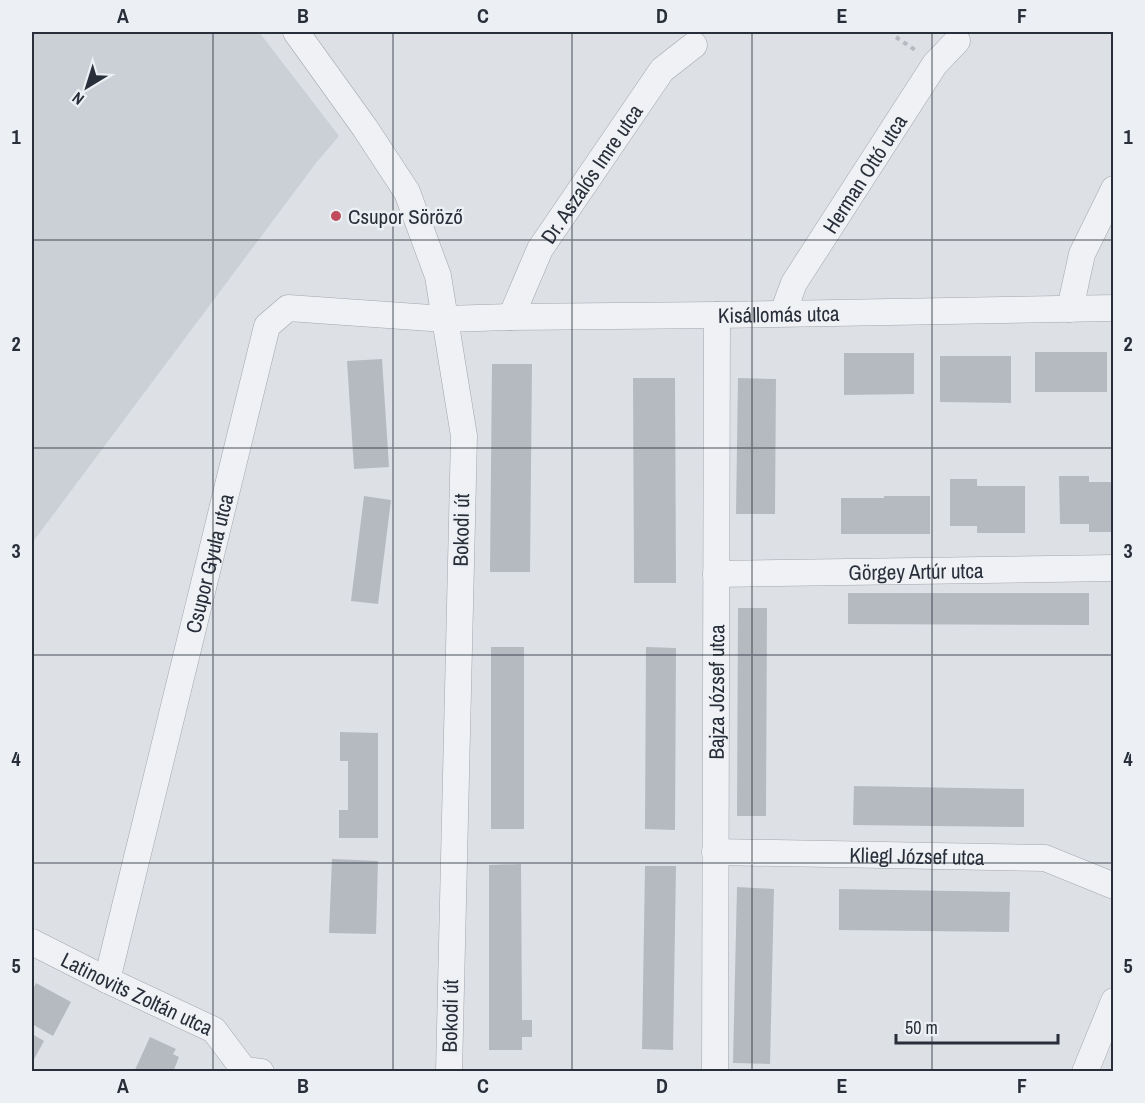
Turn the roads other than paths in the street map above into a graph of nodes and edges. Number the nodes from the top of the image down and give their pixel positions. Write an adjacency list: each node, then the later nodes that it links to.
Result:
1 (296, 32): 10 (street, Bokodi út)
2 (957, 41): 7 (street, Herman Ottó utca)
3 (694, 45): 9 (street, Dr. Aszalós Imre utca)
4 (1113, 189): 6 (street)
5 (1113, 308): 6 (street, Kisállomás utca)
6 (1070, 309): 7 (street, Kisállomás utca)
7 (783, 314): 8 (street, Kisállomás utca)
8 (717, 315): 9 (street, Kisállomás utca); 12 (street, Bajza József utca)
9 (511, 317): 10 (street, Kisállomás utca)
10 (446, 319): 16 (street, Csupor Gyula utca); 19 (street, Bokodi út)
11 (1113, 568): 12 (street, Görgey Artúr utca)
12 (716, 574): 13 (street, Bajza József utca)
13 (715, 852): 14 (street, Kliegl József utca); 20 (street, Bajza József utca)
14 (1113, 886)
15 (32, 942): 16 (street, Latinovits Zoltán utca)
16 (107, 980): 18 (street, Latinovits Zoltán utca)
17 (1113, 1001): 21 (street)
18 (246, 1071)
19 (449, 1071)
20 (715, 1071)
21 (1085, 1071)

